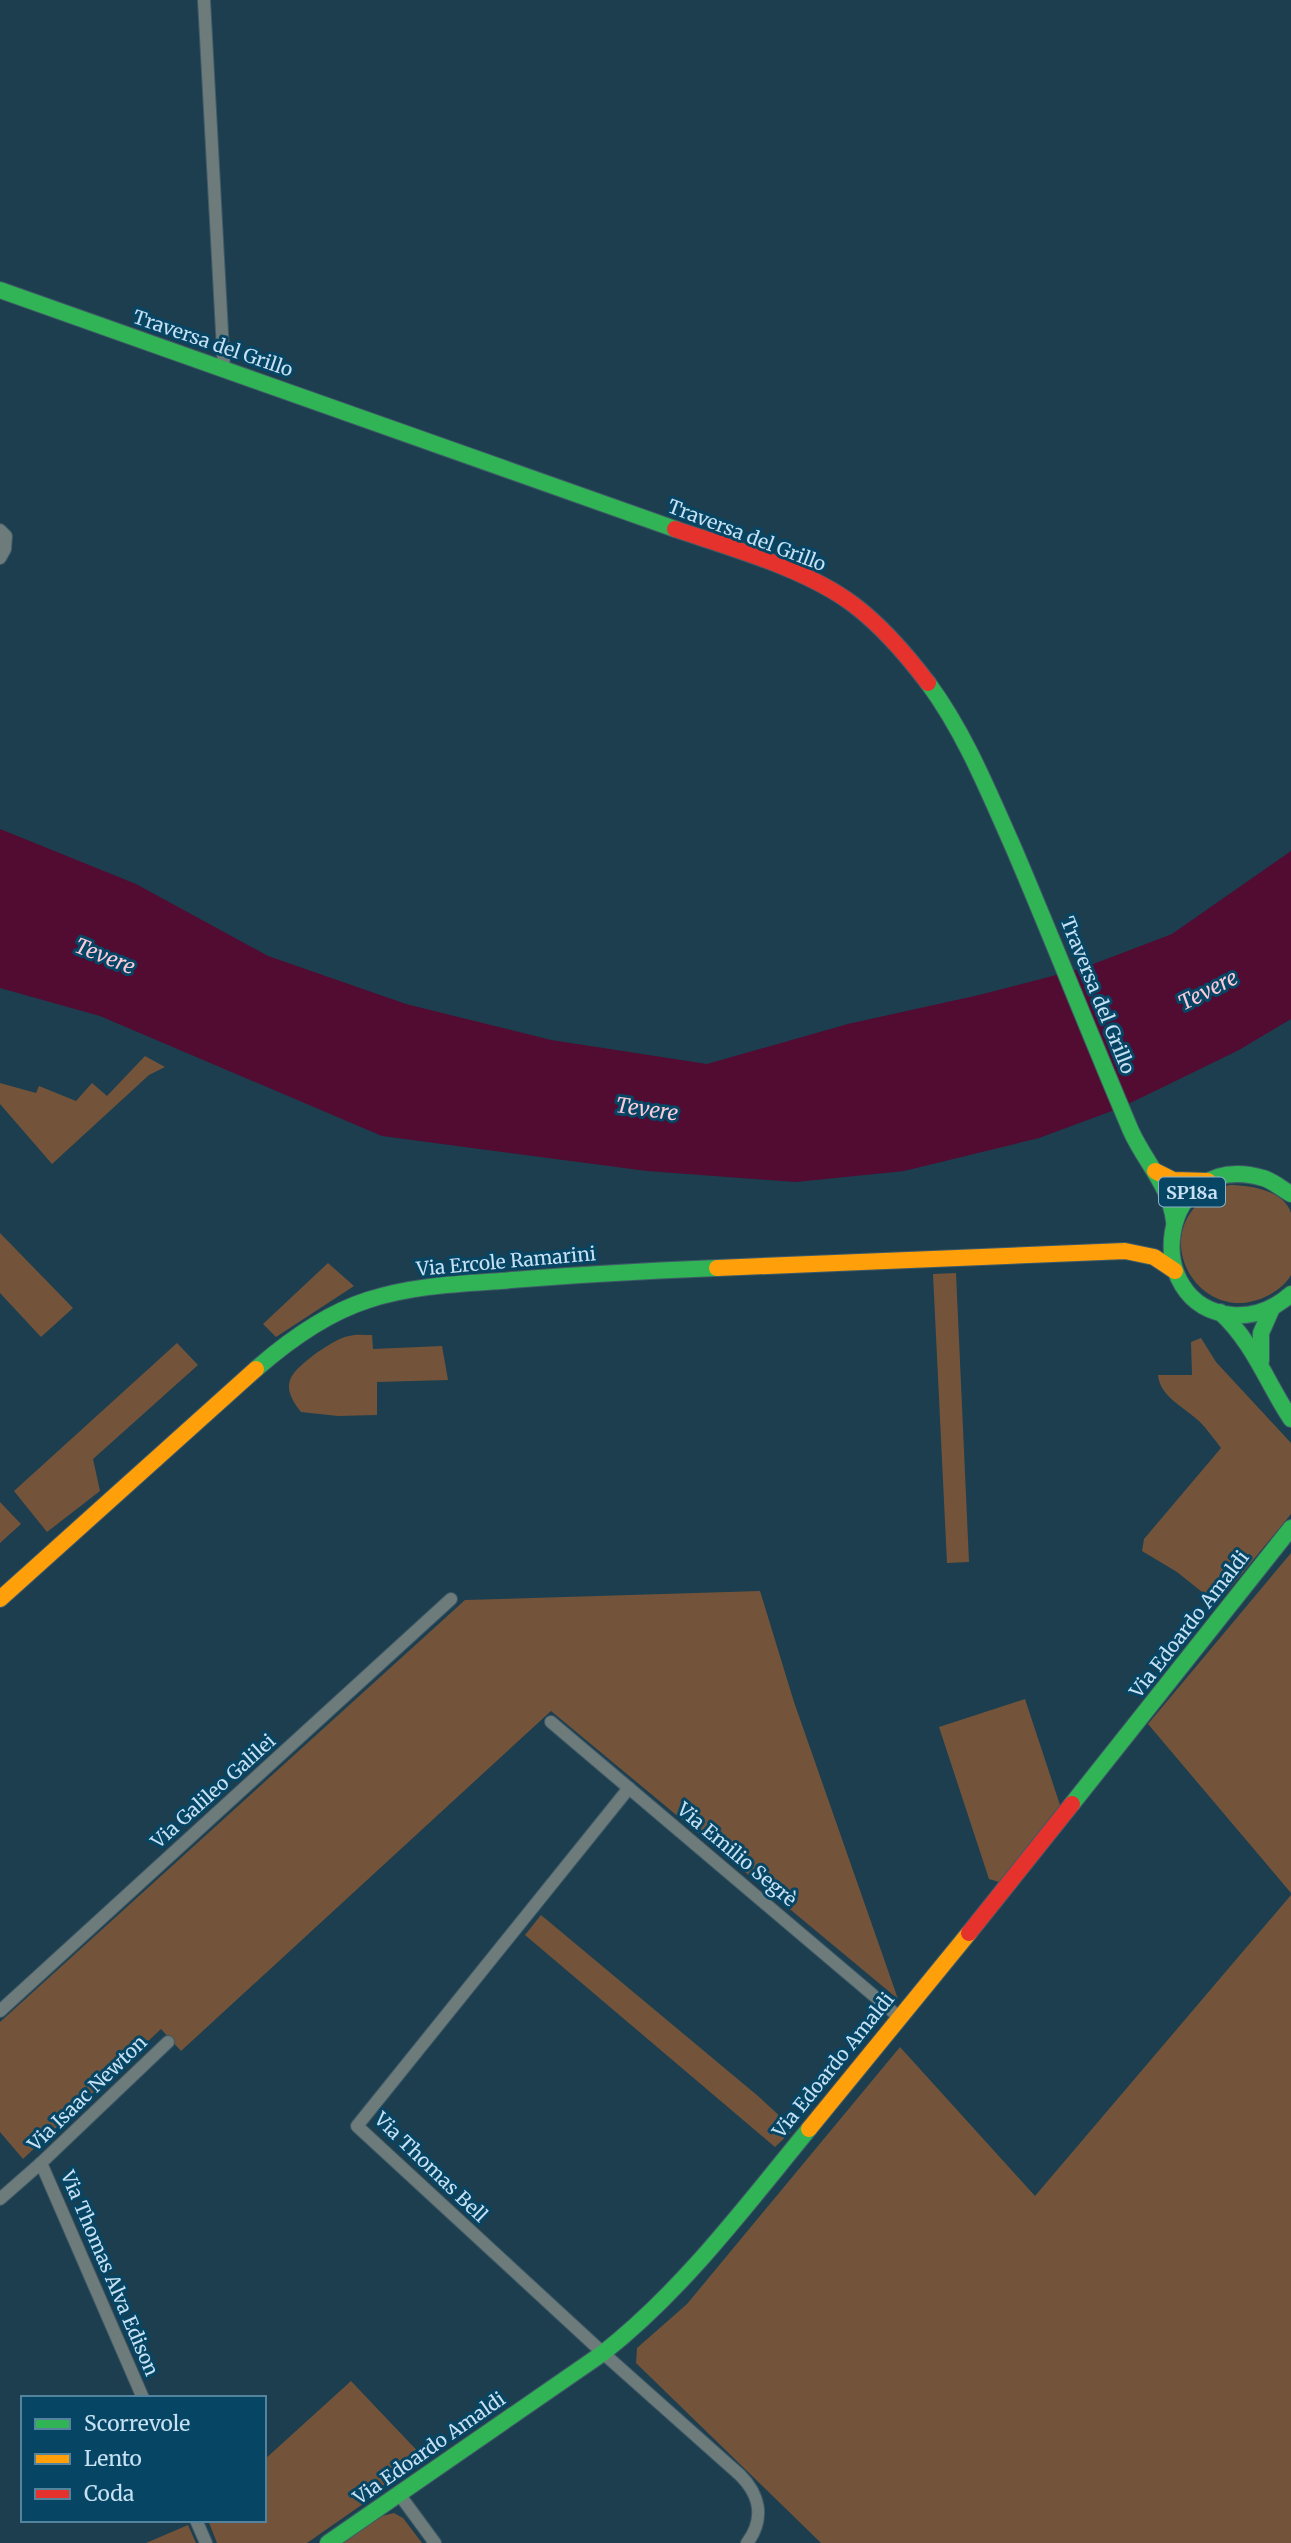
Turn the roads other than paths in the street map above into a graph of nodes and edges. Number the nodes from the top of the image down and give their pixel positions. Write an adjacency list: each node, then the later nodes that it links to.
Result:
1 (204, 0): 3 (street)
2 (0, 290): 3 (main road, Traversa del Grillo / SP18a)
3 (224, 369): 6 (main road, Traversa del Grillo / SP18a)
4 (0, 530): 5 (street)
5 (0, 558)
6 (1155, 1171): 7 (main road); 9 (main road, Traversa del Grillo / SP18a)
7 (1208, 1181): 8 (main road, SP18a); 9 (main road, SP18a)
8 (1291, 1194)
9 (1173, 1223): 10 (main road, Via Ercole Ramarini); 11 (main road, Traversa del Grillo / SP18a)
10 (1125, 1251): 11 (main road, Via Ercole Ramarini); 19 (main road, Via Ercole Ramarini)
11 (1175, 1271): 14 (main road)
12 (1291, 1294): 13 (main road)
13 (1272, 1308): 14 (main road); 15 (main road)
14 (1220, 1312): 15 (main road)
15 (1264, 1372): 16 (main road)
16 (1291, 1419)
17 (1291, 1528): 23 (main road, Via Edoardo Amaldi)
18 (451, 1599): 22 (street, Via Galileo Galilei)
19 (0, 1600)
20 (551, 1722): 21 (street, Via Emilio Segrè)
21 (629, 1788): 23 (street, Via Emilio Segrè); 27 (street, Via Thomas Bell)
22 (0, 2011)
23 (900, 2017): 27 (main road, Via Edoardo Amaldi)
24 (169, 2042): 25 (street, Via Isaac Newton)
25 (41, 2163): 26 (street, Via Isaac Newton); 28 (street, Via Thomas Alva Edison)
26 (0, 2199)
27 (603, 2353): 29 (main road, Via Edoardo Amaldi); 34 (street, Via Thomas Bell)
28 (142, 2396)
29 (399, 2494): 32 (main road, Via Edoardo Amaldi); 33 (street)
30 (197, 2522): 31 (street)
31 (206, 2543)
32 (327, 2543)
33 (435, 2543)
34 (747, 2543)

